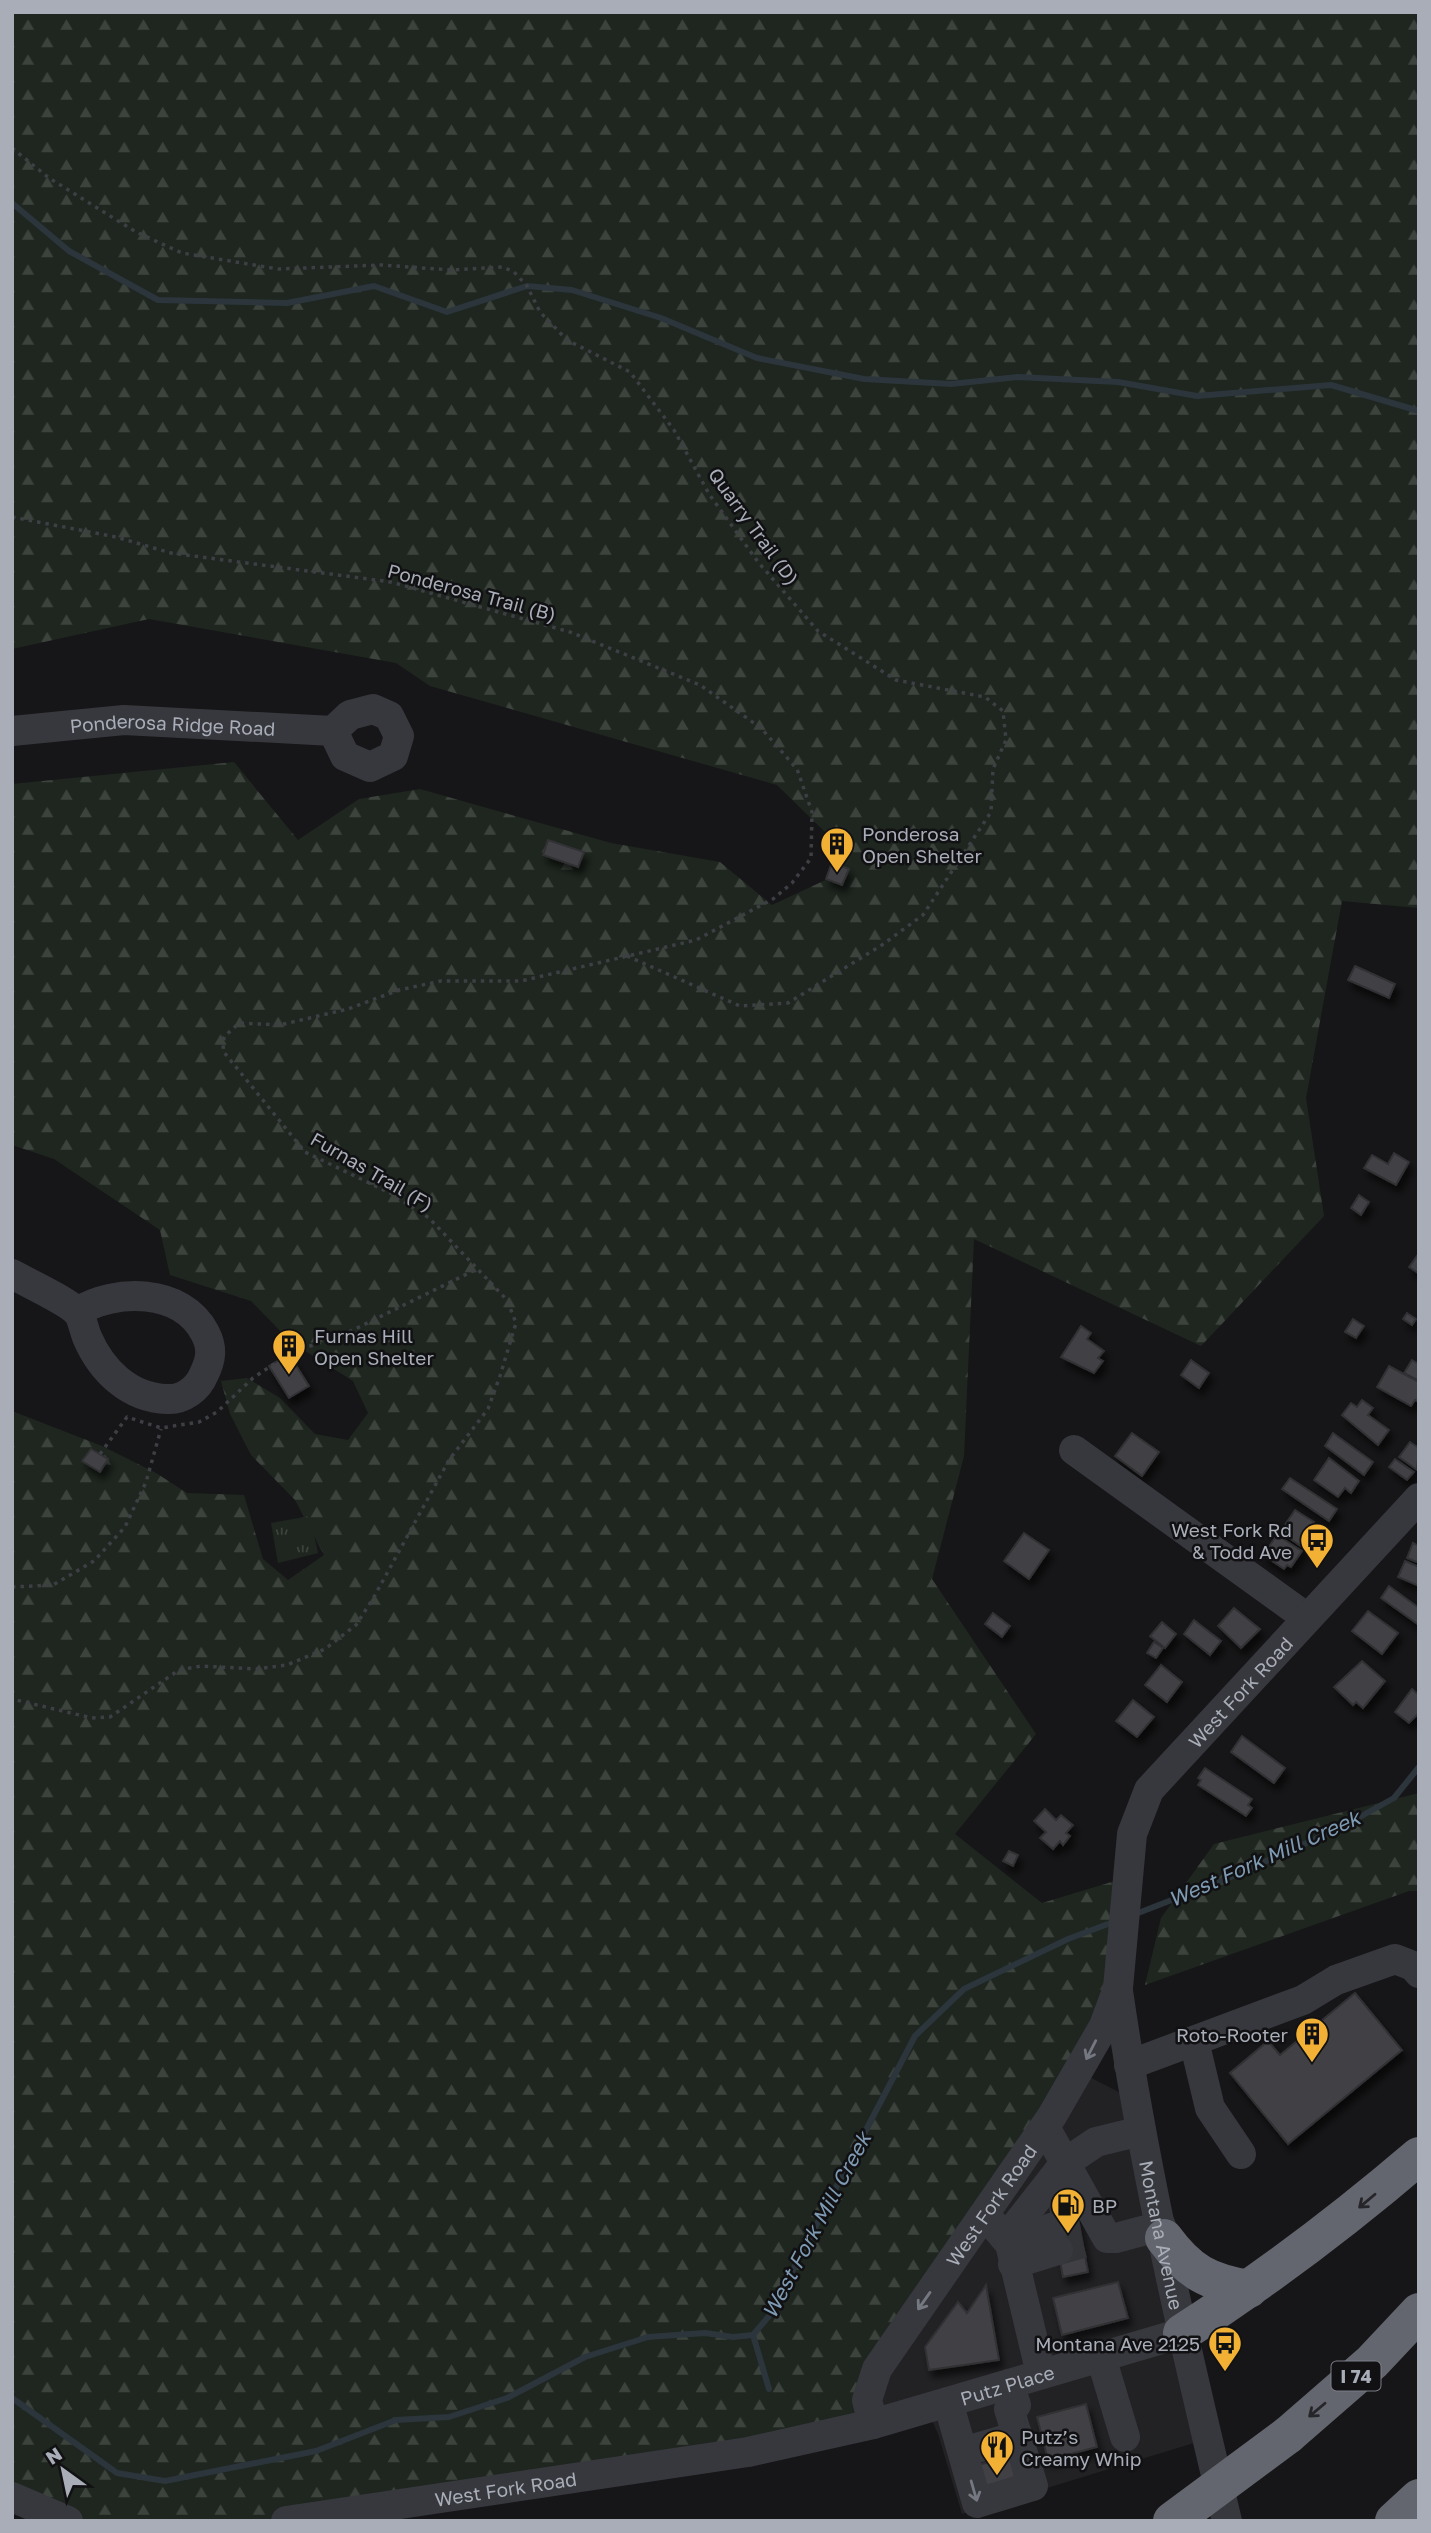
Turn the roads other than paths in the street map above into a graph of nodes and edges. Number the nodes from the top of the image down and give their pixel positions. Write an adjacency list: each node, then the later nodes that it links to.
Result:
1 (12, 731): 2 (street, Ponderosa Ridge Road)
2 (333, 731)
3 (12, 1274): 4 (street)
4 (77, 1312)
5 (1074, 1450): 7 (street)
6 (1419, 1498): 7 (street, West Fork Road)
7 (1307, 1618): 9 (street, West Fork Road)
8 (1419, 1973): 10 (street)
9 (1118, 1988): 11 (street, Montana Avenue); 12 (street, West Fork Road, one-way to 12)
10 (1194, 2041): 11 (street); 14 (street)
11 (1129, 2065): 13 (street, Montana Avenue)
12 (1045, 2127): 16 (street); 17 (street, West Fork Road)
13 (1141, 2131): 16 (street); 18 (street, Montana Avenue)
14 (1241, 2154)
15 (1419, 2157): 21 (highway, one-way to 21)
16 (1065, 2163): 19 (street); 20 (street)
17 (984, 2215): 20 (street); 28 (street, West Fork Road, one-way to 28)
18 (1163, 2232): 19 (street); 21 (highway); 23 (street, Montana Avenue)
19 (1079, 2233): 20 (street)
20 (1010, 2249): 25 (street)
21 (1249, 2289): 23 (highway)
22 (1419, 2312): 36 (highway, I 74, one-way to 36, bridge)
23 (1182, 2333): 24 (street, Putz Place); 37 (street, Montana Avenue)
24 (1101, 2357): 25 (street, Putz Place); 30 (street)
25 (1041, 2374): 26 (street, Putz Place)
26 (1009, 2384): 27 (street, Putz Place); 29 (street)
27 (948, 2402): 28 (street, Putz Place); 31 (street)
28 (873, 2424): 35 (street, West Fork Road)
29 (1018, 2437): 31 (street); 31 (street, one-way to 29)
30 (1125, 2437)
31 (963, 2452)
32 (12, 2497): 34 (street)
33 (1419, 2498): 38 (highway)
34 (68, 2521)
35 (286, 2521)
36 (1172, 2521)
37 (1227, 2521)
38 (1394, 2521)

